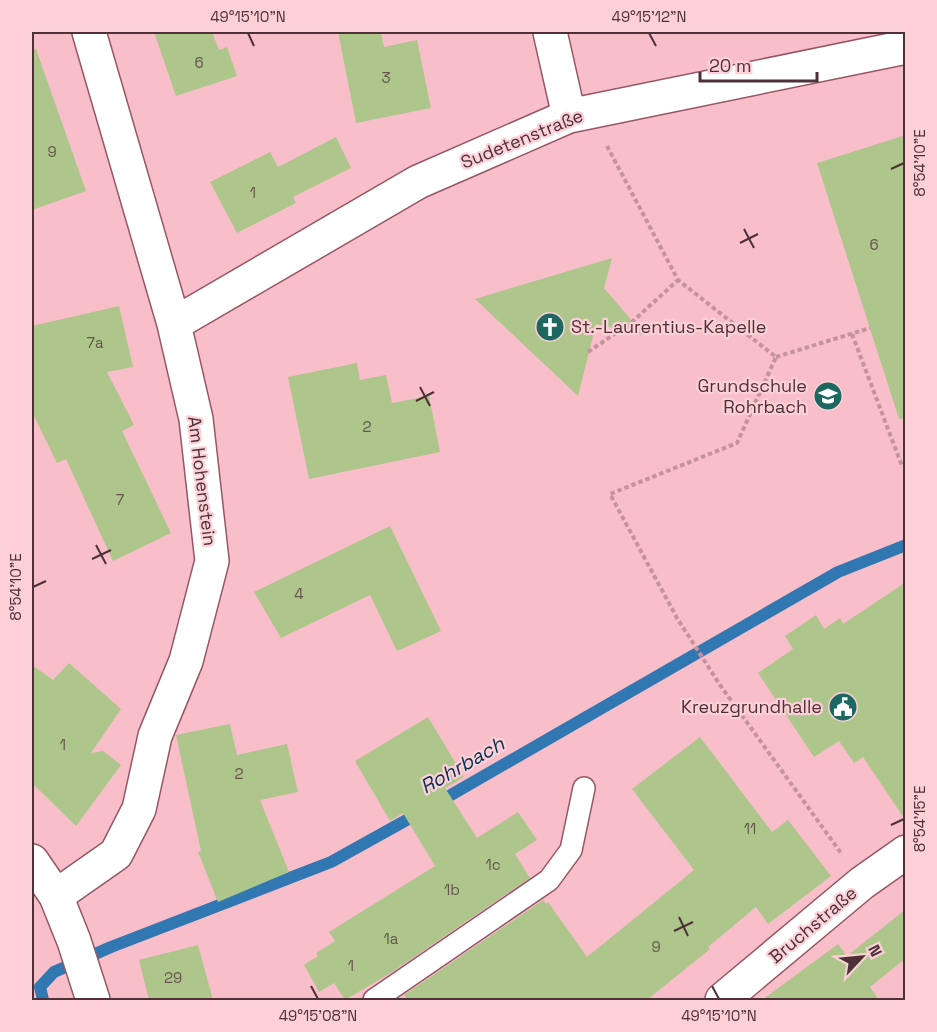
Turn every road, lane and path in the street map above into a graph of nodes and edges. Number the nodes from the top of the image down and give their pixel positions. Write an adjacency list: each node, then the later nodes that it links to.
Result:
1 (90, 32): 6 (street, Am Hohenstein)
2 (550, 32): 4 (street)
3 (906, 47): 4 (street, Sudetenstraße)
4 (579, 114): 5 (path); 6 (street, Sudetenstraße)
5 (678, 280): 9 (path); 10 (path)
6 (174, 324): 16 (street, Am Hohenstein)
7 (870, 328): 8 (path)
8 (852, 334): 10 (path); 11 (path)
9 (588, 352)
10 (776, 357): 15 (path)
11 (906, 465)
12 (584, 788): 18 (lane)
13 (906, 852): 15 (street, Bruchstraße)
14 (32, 861): 16 (street)
15 (862, 883): 19 (street, Bruchstraße)
16 (44, 891): 17 (street)
17 (91, 995)
18 (374, 1000)
19 (722, 1000)

